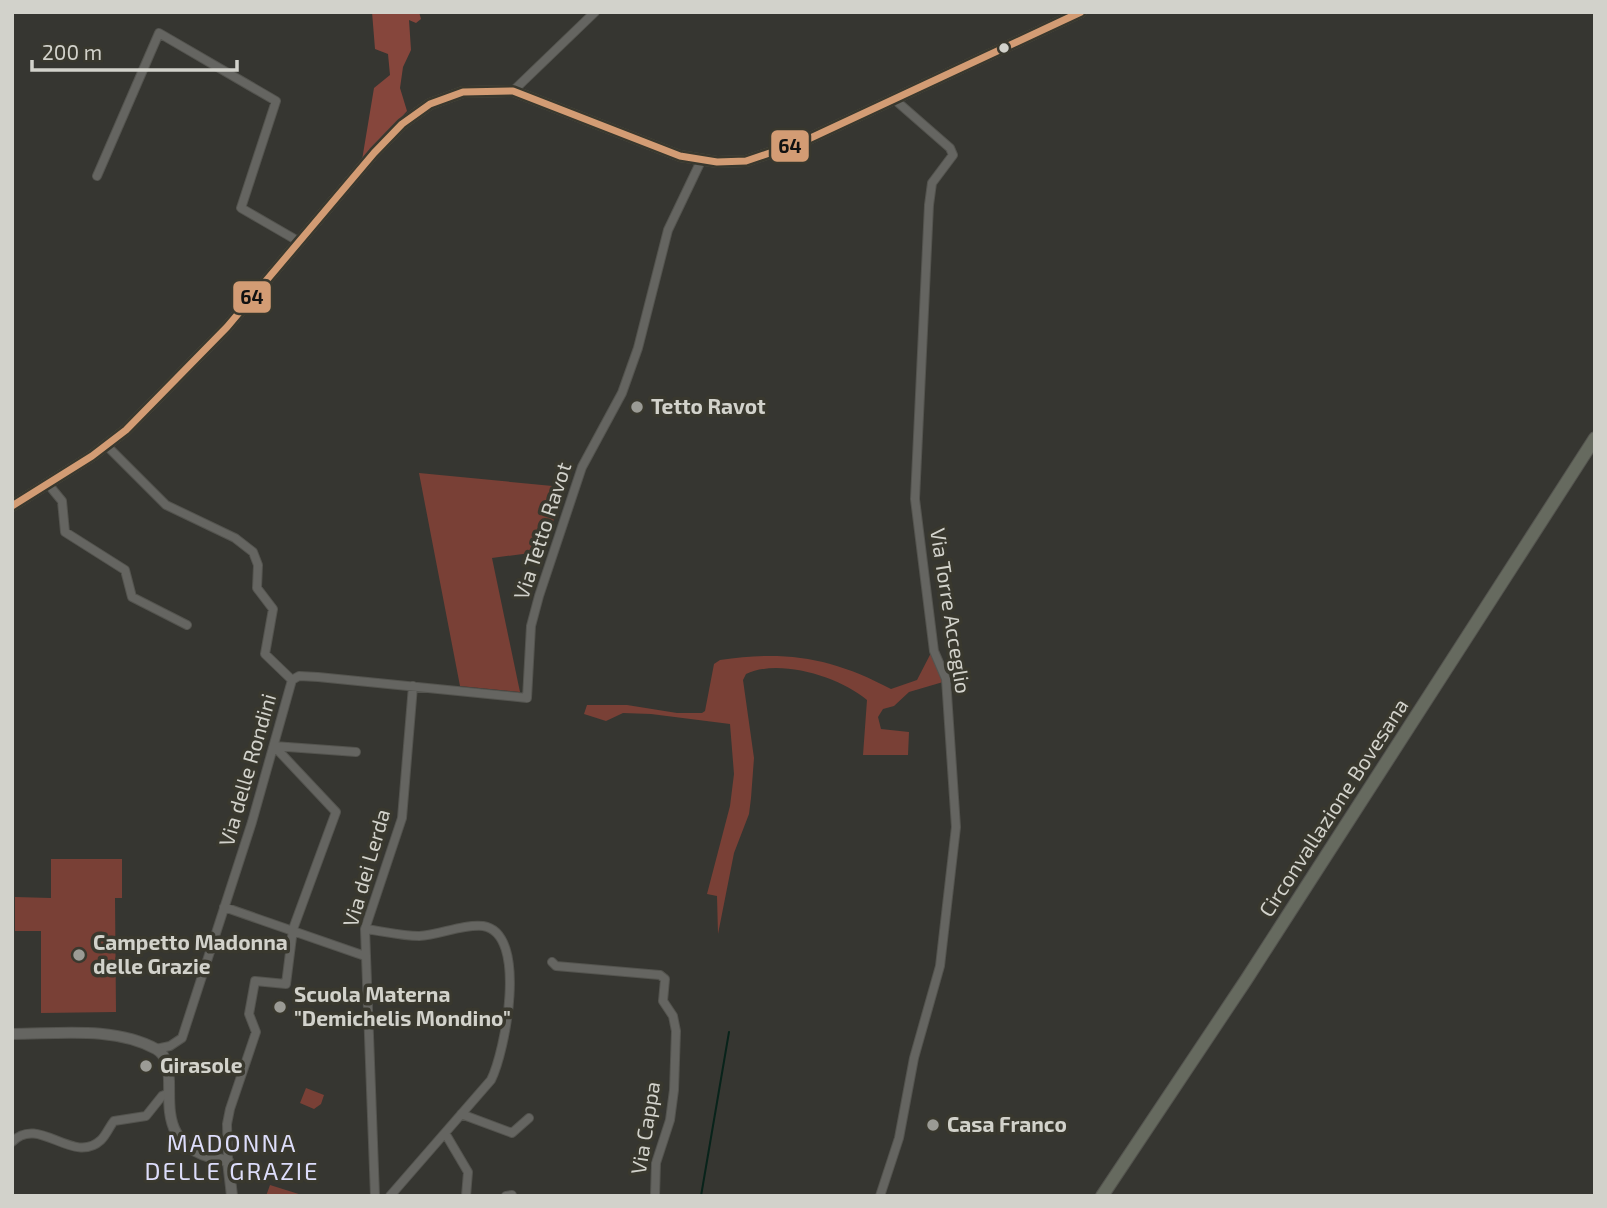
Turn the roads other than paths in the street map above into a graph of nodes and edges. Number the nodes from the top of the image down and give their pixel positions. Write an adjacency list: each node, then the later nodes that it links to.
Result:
1 (595, 12): 3 (street)
2 (1081, 12): 4 (street)
3 (513, 91): 5 (street); 7 (street)
4 (894, 99): 5 (street); 37 (street, Via Torre Acceglio)
5 (701, 161): 14 (street, Via Tetto Ravot)
6 (97, 176): 7 (street)
7 (298, 241): 9 (street)
8 (1595, 438): 38 (main road, Circonvallazione Bovesana)
9 (107, 446): 10 (street); 13 (street, Via delle Rondini)
10 (48, 484): 11 (street); 12 (street)
11 (12, 506)
12 (187, 625)
13 (292, 680): 14 (street, Via Tetto Ravot); 15 (street, Via delle Rondini)
14 (413, 686): 19 (street, Via dei Lerda)
15 (274, 746): 16 (street); 17 (street, Via delle Rondini); 18 (street)
16 (356, 751)
17 (225, 907): 18 (street); 23 (street, Via delle Rondini)
18 (293, 929): 20 (street); 29 (street)
19 (365, 929): 20 (street, Via dei Lerda); 25 (street)
20 (365, 956): 30 (street, Via dei Lerda)
21 (552, 962): 36 (street, Via Cappa)
22 (12, 1034): 23 (street)
23 (156, 1049): 24 (street)
24 (167, 1094): 28 (street); 29 (street)
25 (461, 1114): 26 (street); 27 (street)
26 (529, 1118)
27 (445, 1133): 31 (street); 34 (street)
28 (12, 1142)
29 (228, 1161): 33 (street)
30 (375, 1191): 31 (street, Via dei Lerda)
31 (392, 1194)
32 (512, 1195): 35 (street)
33 (232, 1196)
34 (466, 1196)
35 (506, 1196)
36 (656, 1196)
37 (880, 1196)
38 (1102, 1196)

